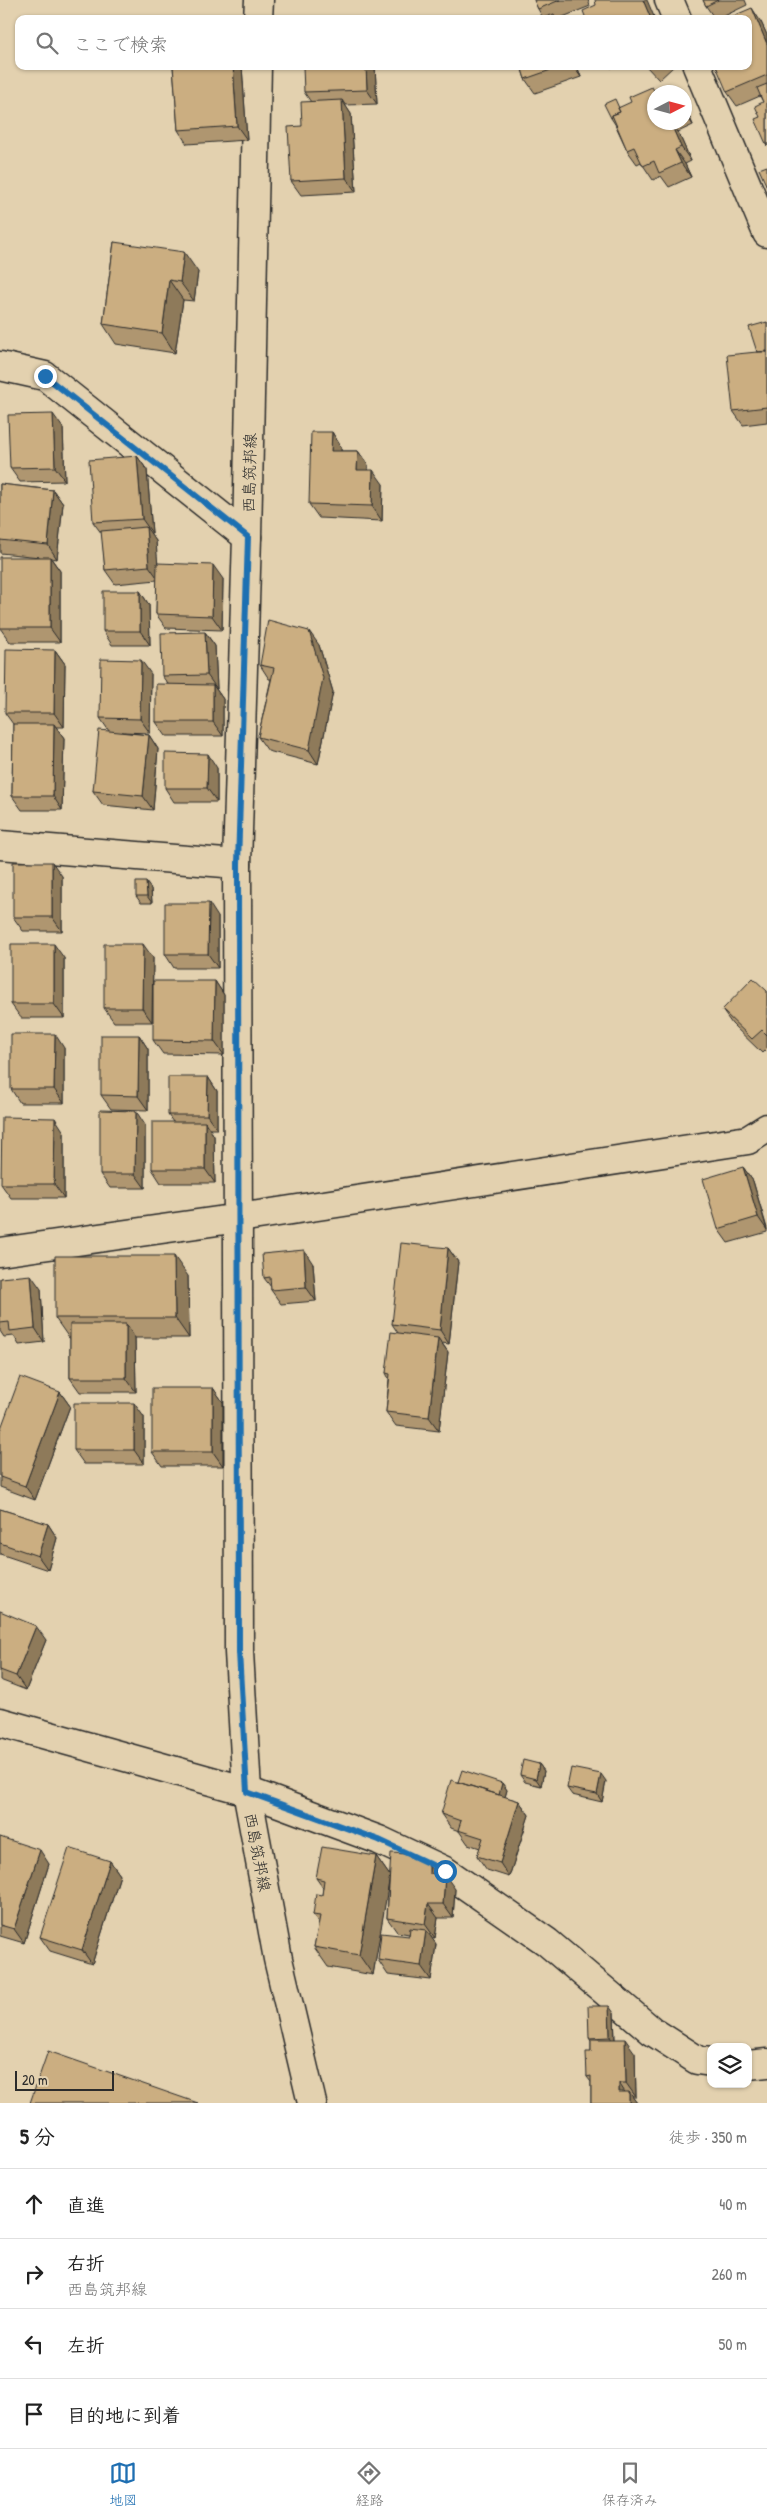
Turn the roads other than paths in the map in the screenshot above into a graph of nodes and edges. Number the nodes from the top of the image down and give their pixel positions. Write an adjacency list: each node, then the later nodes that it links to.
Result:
1 (258, 0): 3 (street)
2 (669, 0): 4 (street)
3 (258, 15)
4 (675, 15)
5 (257, 70): 9 (street, 西島筑邦線)
6 (699, 70): 7 (street)
7 (767, 233)
8 (0, 366): 9 (street)
9 (248, 537): 11 (street, 西島筑邦線)
10 (0, 845): 11 (street)
11 (238, 864): 13 (street, 西島筑邦線)
12 (767, 1128): 13 (street)
13 (239, 1218): 14 (street); 16 (street, 西島筑邦線)
14 (0, 1252)
15 (0, 1722): 16 (street)
16 (247, 1792): 17 (street); 20 (street, 西島筑邦線)
17 (707, 2061)
18 (767, 2063): 19 (street)
19 (752, 2065)
20 (312, 2103)

